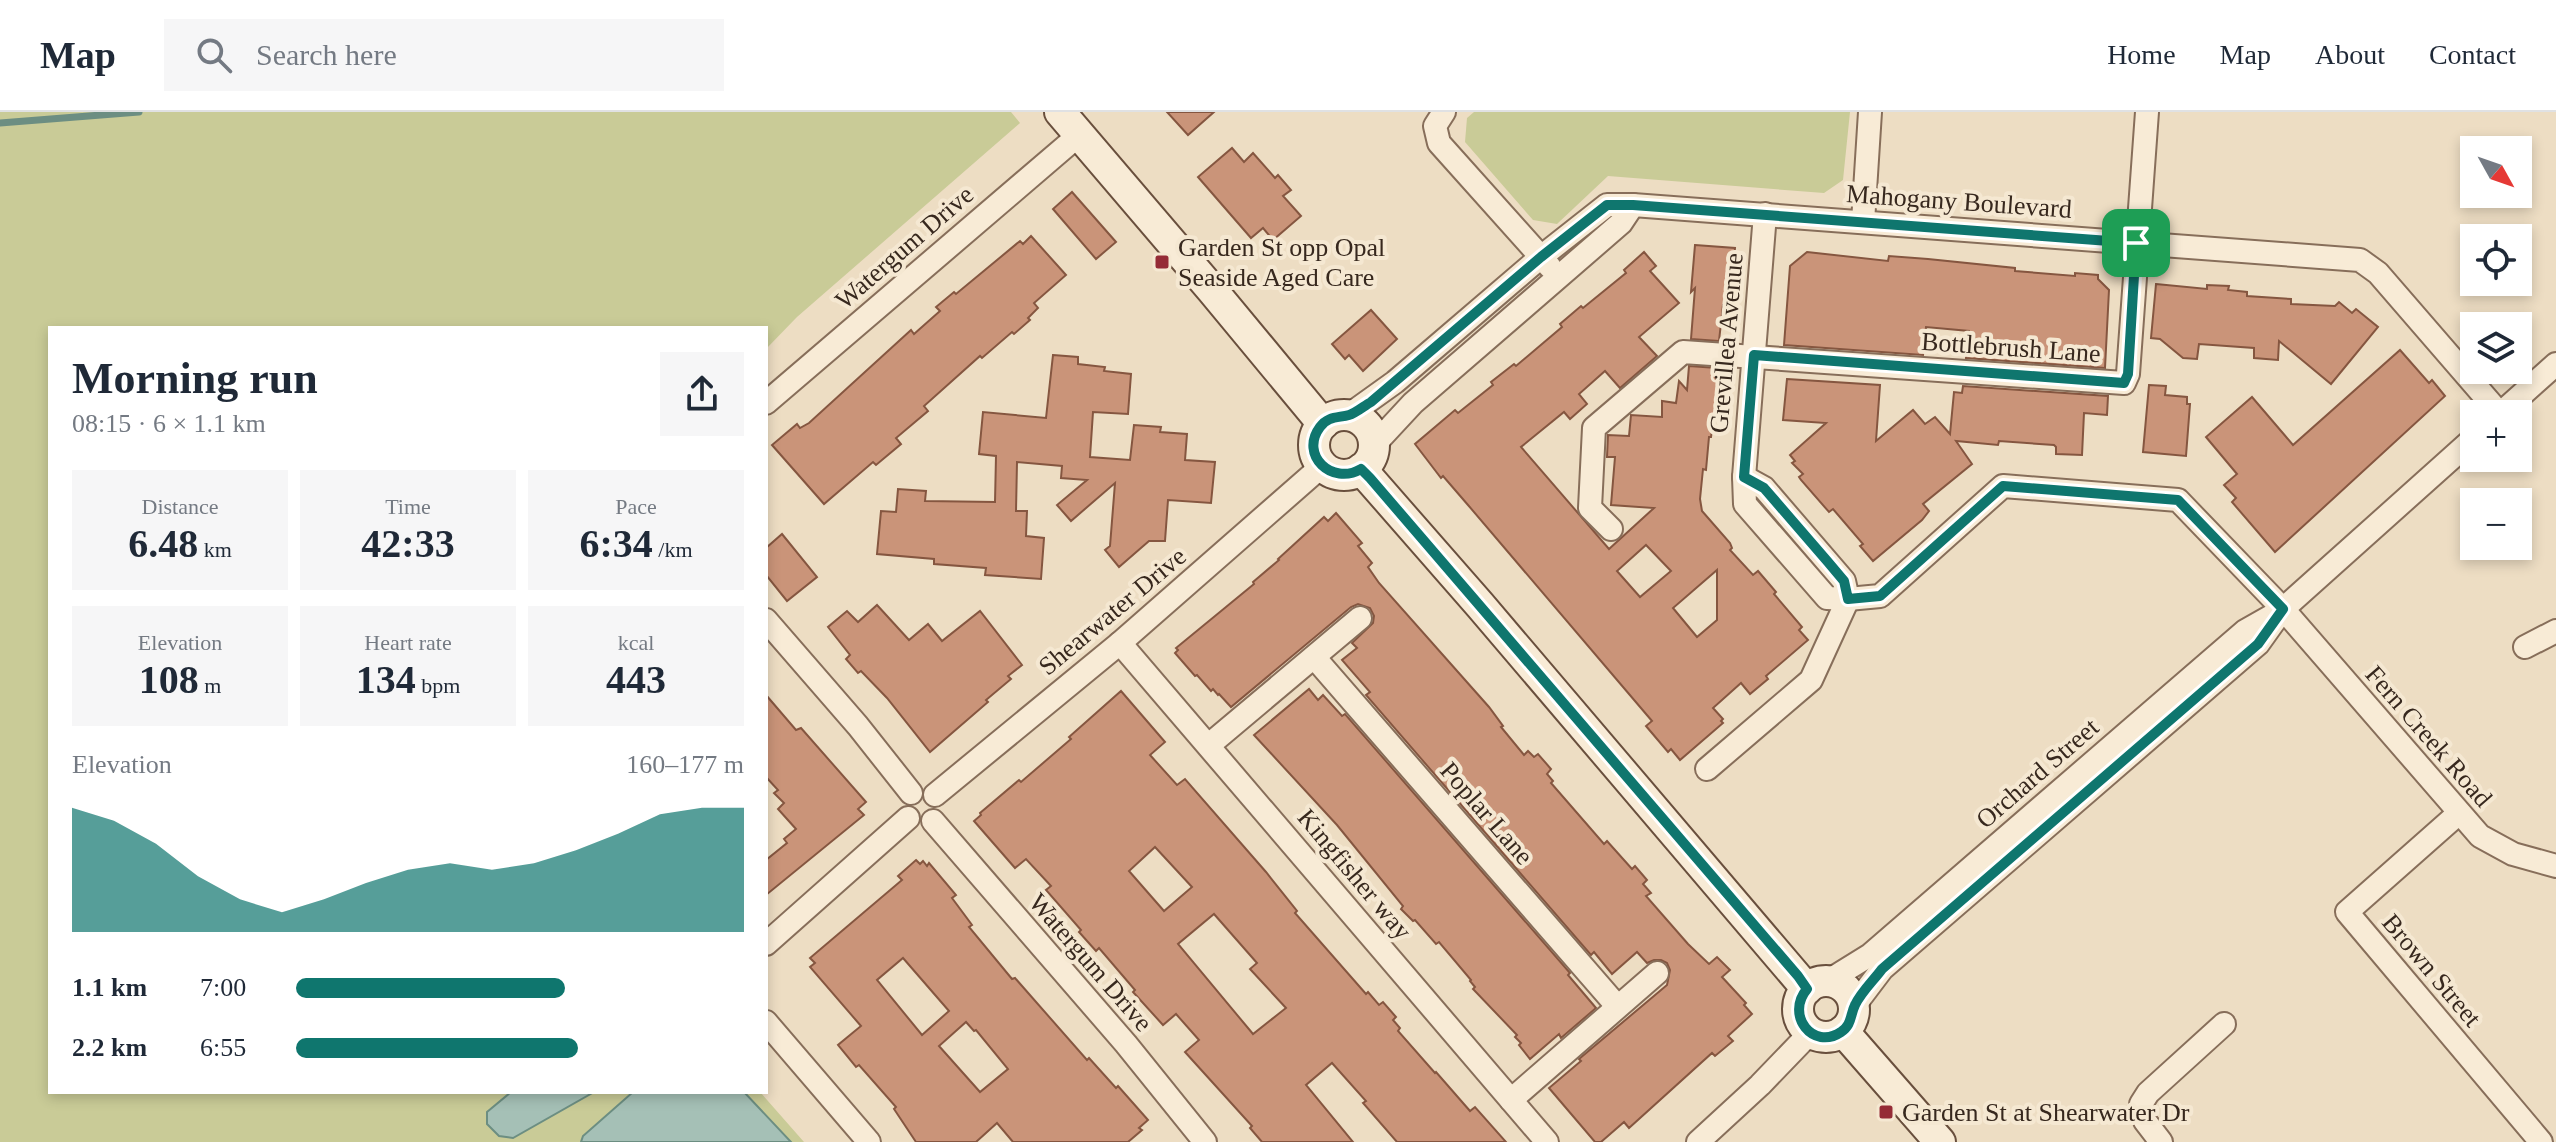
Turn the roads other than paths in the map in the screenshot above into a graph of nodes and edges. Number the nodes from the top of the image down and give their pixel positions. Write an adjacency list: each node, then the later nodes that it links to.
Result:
1 (1444, 112): 9 (street)
2 (1870, 112): 7 (street)
3 (2147, 112): 8 (street)
4 (1069, 124): 15 (street, Watergum Drive); 16 (street)
5 (1633, 205): 6 (street, Mahogany Boulevard); 9 (street, Mahogany Boulevard); 10 (street)
6 (1765, 214): 7 (street, Mahogany Boulevard); 11 (street, Grevillea Avenue)
7 (1863, 222): 8 (street, Mahogany Boulevard)
8 (2136, 243): 11 (street, Bottlebrush Lane); 13 (street, Mahogany Boulevard)
9 (1541, 257): 10 (street); 16 (street, Mahogany Boulevard)
10 (1559, 277): 18 (street)
11 (1754, 355): 20 (street); 21 (street, Grevillea Avenue)
12 (2556, 364): 14 (street)
13 (2488, 400)
14 (2516, 400)
15 (768, 401)
16 (1336, 420): 18 (street); 19 (street)
17 (2460, 451): 22 (street, Orchard Street)
18 (1367, 457): 19 (street); 39 (street)
19 (1322, 466): 26 (street, Shearwater Drive)
20 (1611, 529)
21 (1848, 599): 22 (street); 30 (street)
22 (2283, 609): 33 (street, Fern Creek Road); 39 (street, Orchard Street); 41 (street, Orchard Street)
23 (1360, 618): 28 (street)
24 (768, 622): 31 (street)
25 (2556, 631): 27 (street)
26 (1120, 643): 29 (street, Kingfisher way); 32 (street, Shearwater Drive)
27 (2525, 647)
28 (1314, 657): 29 (street); 40 (street, Poplar Lane)
29 (1209, 745): 45 (street, Kingfisher way)
30 (1707, 769)
31 (911, 793): 32 (street); 34 (street)
32 (935, 795): 35 (street)
33 (2459, 813): 36 (street, Fern Creek Road); 52 (street, Brown Street)
34 (908, 818): 35 (street); 37 (street)
35 (933, 821): 46 (street, Watergum Drive)
36 (2556, 866)
37 (768, 942)
38 (1657, 973): 40 (street)
39 (1817, 985): 41 (street); 44 (street)
40 (1617, 1006): 45 (street)
41 (1848, 1019): 44 (street); 50 (street)
42 (768, 1024): 47 (street)
43 (2224, 1024): 51 (street)
44 (1811, 1032): 49 (street)
45 (1511, 1100): 48 (street, Kingfisher way)
46 (1198, 1140)
47 (869, 1142)
48 (1547, 1142)
49 (1698, 1142)
50 (1940, 1142)
51 (2161, 1142)
52 (2541, 1142)

